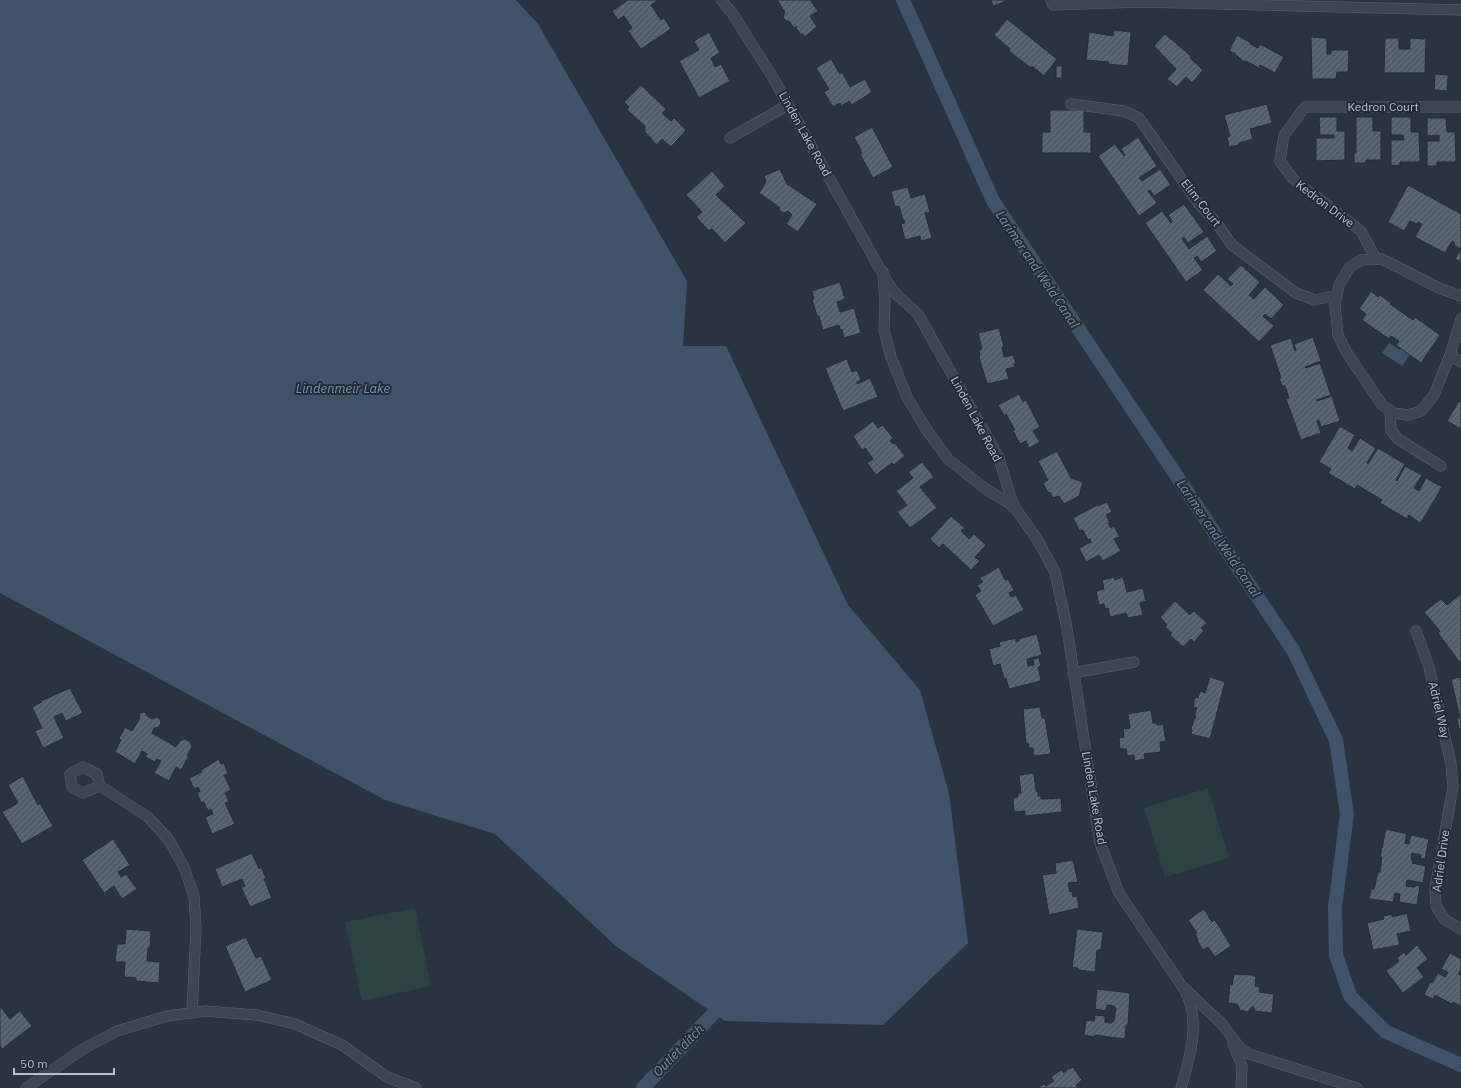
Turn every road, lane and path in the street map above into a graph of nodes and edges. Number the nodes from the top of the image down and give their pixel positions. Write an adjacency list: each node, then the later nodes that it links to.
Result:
1 (722, 0): 5 (street, Linden Lake Road)
2 (1052, 2): 3 (street)
3 (1461, 10)
4 (1071, 104): 11 (street, Elim Court)
5 (788, 105): 8 (street); 10 (street, Linden Lake Road)
6 (1461, 106): 7 (street, Kedron Court)
7 (1305, 107): 9 (street, Kedron Drive)
8 (730, 138)
9 (1376, 259): 11 (street); 12 (street)
10 (883, 272): 18 (street, Linden Lake Road); 18 (street, Linden Lake Road)
11 (1337, 295): 16 (street)
12 (1461, 296)
13 (1461, 319): 14 (street)
14 (1450, 355): 15 (street); 16 (street)
15 (1461, 362)
16 (1390, 410): 17 (street)
17 (1441, 466)
18 (1018, 512): 21 (street, Linden Lake Road)
19 (1416, 631): 23 (street, Adriel Way)
20 (1134, 662): 21 (street)
21 (1073, 672): 25 (street, Linden Lake Road)
22 (100, 786): 26 (street)
23 (1457, 791): 24 (street, Adriel Drive)
24 (1461, 929)
25 (1182, 986): 27 (street, Linden Lake Road); 30 (street)
26 (192, 1013): 28 (street); 29 (street)
27 (1231, 1037): 31 (street); 32 (street, Linden Lake Road)
28 (26, 1088)
29 (416, 1088)
30 (1181, 1088)
31 (1242, 1088)
32 (1357, 1088)

